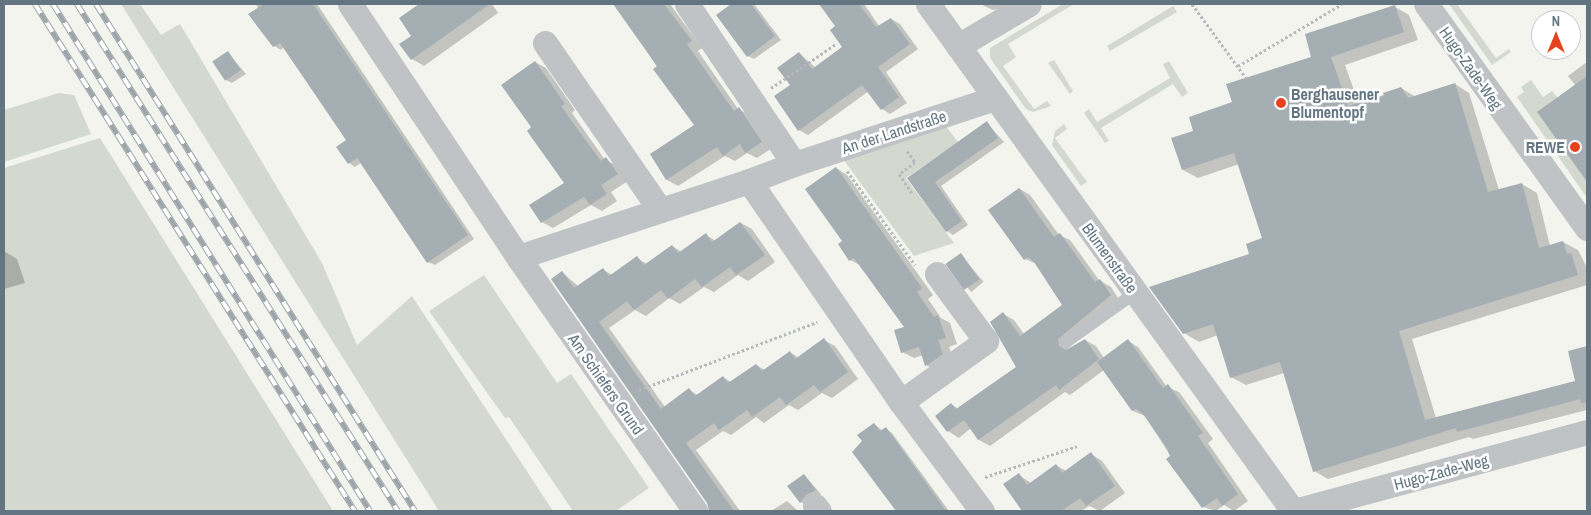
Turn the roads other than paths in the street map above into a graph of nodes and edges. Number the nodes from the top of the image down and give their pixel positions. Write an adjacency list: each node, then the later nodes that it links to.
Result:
1 (350, 4): 13 (street, Am Schiefers Grund)
2 (686, 4): 9 (street)
3 (928, 4): 7 (street, Blumenstraße)
4 (1029, 4): 7 (street)
5 (1426, 4): 12 (street, Hugo-Zade-Weg)
6 (545, 42): 11 (street)
7 (958, 46): 8 (street, Blumenstraße)
8 (995, 98): 9 (street, An der Landstraße); 15 (street, Blumenstraße)
9 (794, 164): 10 (street)
10 (749, 181): 11 (street); 17 (street)
11 (660, 210): 13 (street)
12 (1587, 228)
13 (518, 257): 19 (street, Am Schiefers Grund)
14 (937, 274): 17 (street)
15 (1134, 293): 16 (lane); 21 (street, Blumenstraße)
16 (1066, 342)
17 (901, 402): 20 (street)
18 (1587, 432): 21 (street, Hugo-Zade-Weg)
19 (695, 511)
20 (982, 511)
21 (1294, 511)

